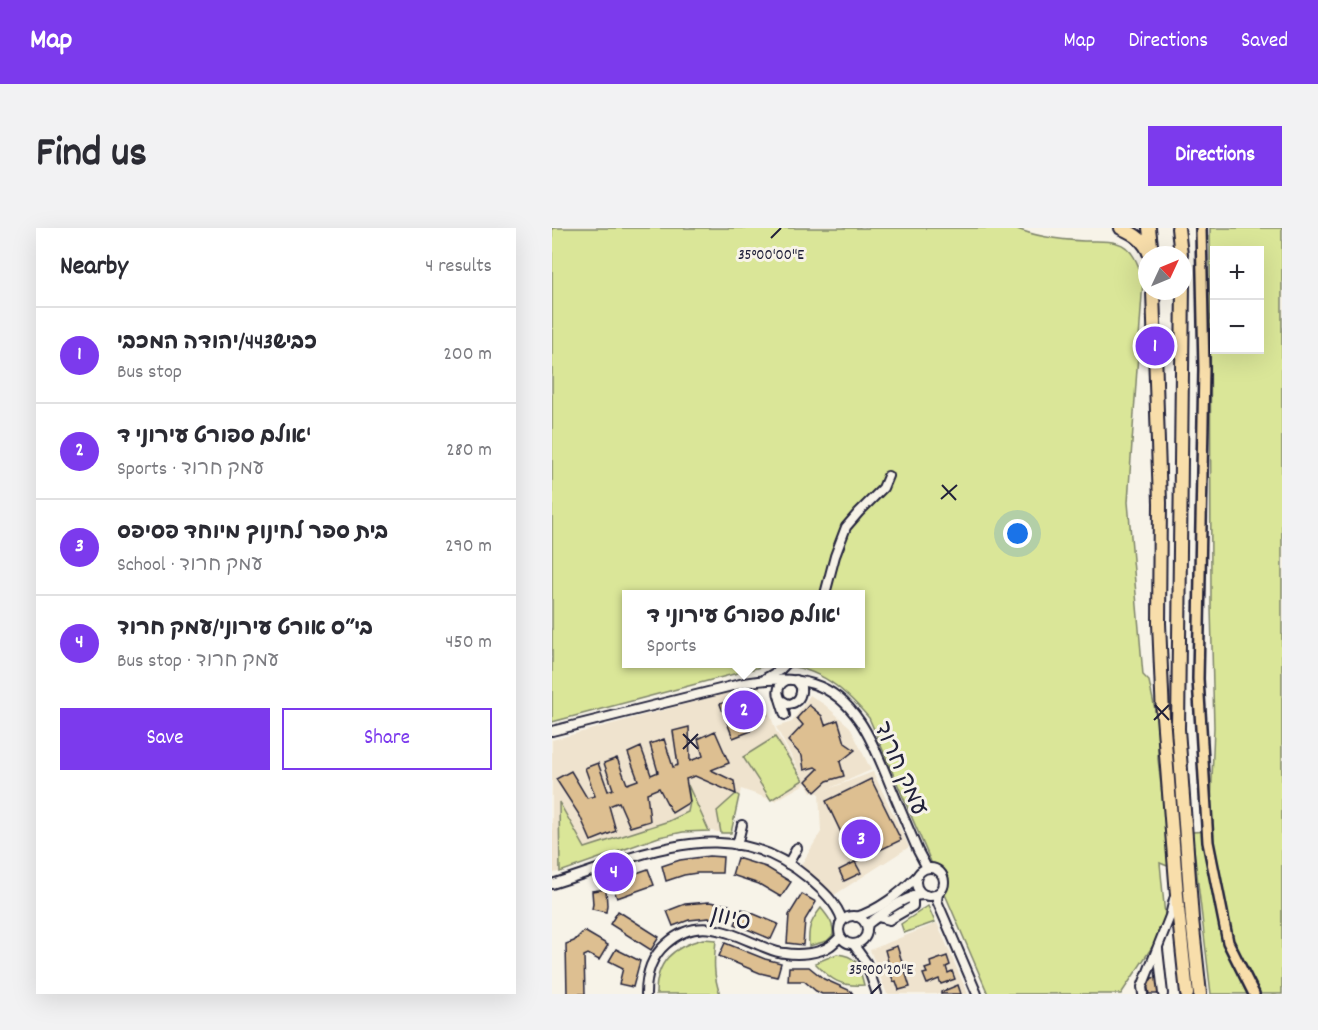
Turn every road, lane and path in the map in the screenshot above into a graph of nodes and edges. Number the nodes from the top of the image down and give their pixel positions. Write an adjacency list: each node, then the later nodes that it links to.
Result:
1 (1121, 228): 5 (highway)
2 (1149, 228): 6 (highway)
3 (1178, 228): 7 (highway)
4 (1201, 228): 41 (main road)
5 (1146, 246)
6 (1150, 246)
7 (1180, 246)
8 (1154, 300): 25 (highway)
9 (1183, 300): 40 (highway)
10 (888, 476): 11 (street)
11 (826, 590)
12 (782, 668): 13 (street)
13 (763, 680): 14 (street, עמק חרוד); 17 (street, עמק חרוד)
14 (792, 680): 15 (street); 15 (street); 22 (street, עמק חרוד)
15 (779, 698): 16 (street)
16 (785, 715)
17 (552, 731)
18 (742, 825): 19 (street)
19 (737, 845): 21 (street); 24 (street)
20 (797, 848): 21 (street)
21 (788, 864): 29 (street)
22 (927, 868): 23 (street); 26 (street)
23 (916, 877): 27 (street); 28 (street)
24 (552, 884)
25 (1176, 886): 33 (street); 39 (highway)
26 (938, 893): 27 (street); 36 (street)
27 (927, 895): 30 (street)
28 (856, 917): 29 (street); 30 (street)
29 (840, 924): 31 (street)
30 (867, 929): 32 (street)
31 (840, 937): 32 (street); 34 (street, סיוון)
32 (853, 944): 35 (street)
33 (1157, 948): 37 (street); 38 (street)
34 (646, 994)
35 (877, 994)
36 (976, 994)
37 (1143, 994)
38 (1163, 994)
39 (1187, 994)
40 (1200, 994)
41 (1254, 994)

